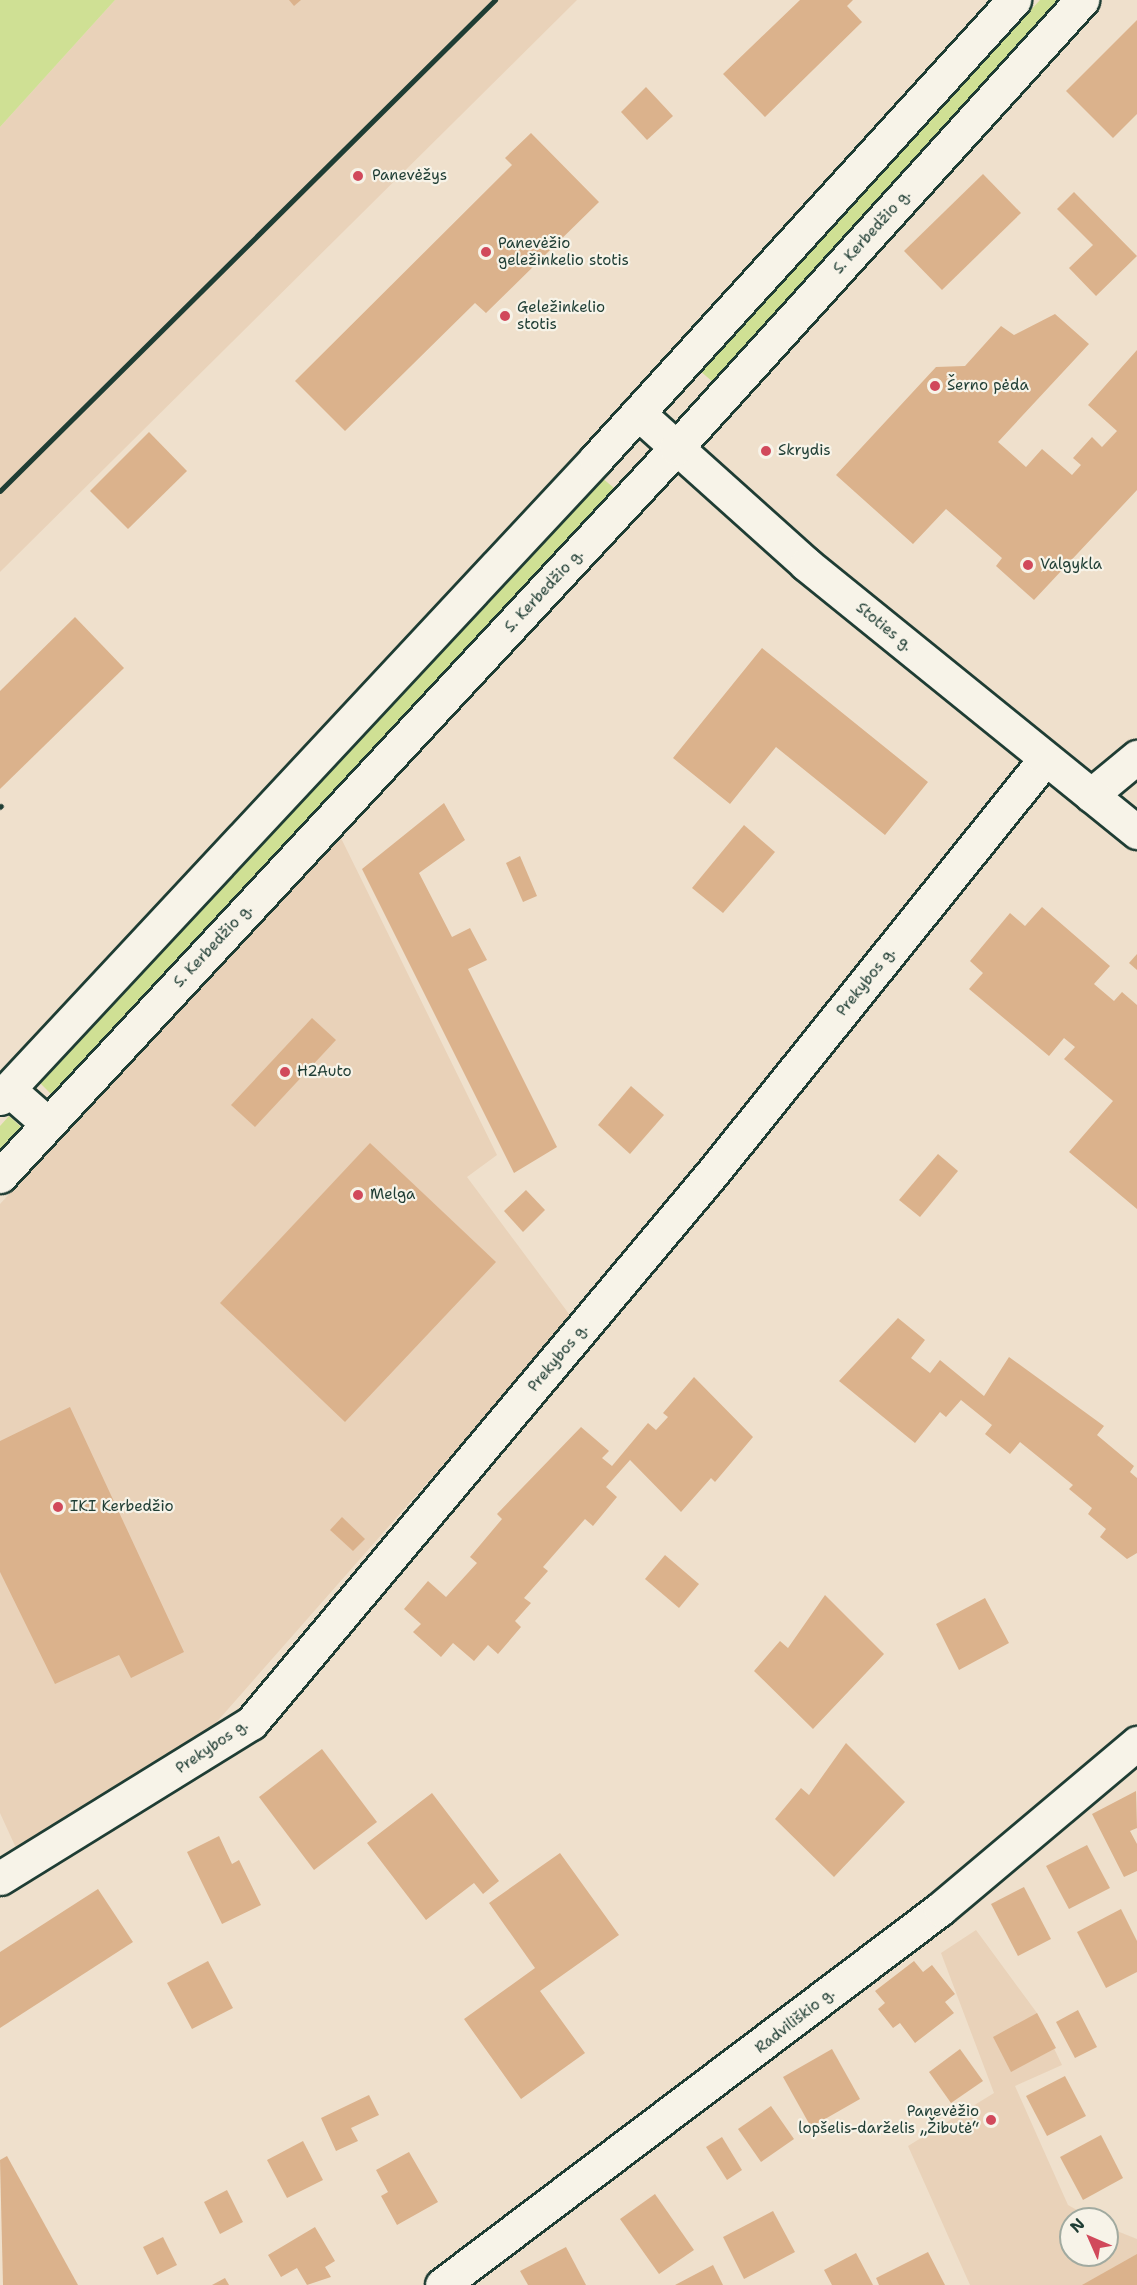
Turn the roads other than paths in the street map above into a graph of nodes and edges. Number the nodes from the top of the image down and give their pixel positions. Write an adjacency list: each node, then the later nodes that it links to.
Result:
1 (1014, 0): 3 (main road)
2 (1082, 0): 4 (main road, S. Kerbedžio g.)
3 (639, 412): 4 (main road, Stoties g.); 9 (main road)
4 (676, 448): 6 (main road, Stoties g.); 10 (main road, S. Kerbedžio g.)
5 (1137, 758): 7 (main road)
6 (1045, 759): 7 (main road, Stoties g.); 13 (main road, Prekybos g.)
7 (1091, 795): 8 (main road, Stoties g.)
8 (1137, 832)
9 (4, 1093): 10 (main road)
10 (48, 1124): 11 (main road, S. Kerbedžio g.)
11 (0, 1176)
12 (1137, 1743): 14 (main road, Radviliškio g.)
13 (0, 1878)
14 (442, 2285)

